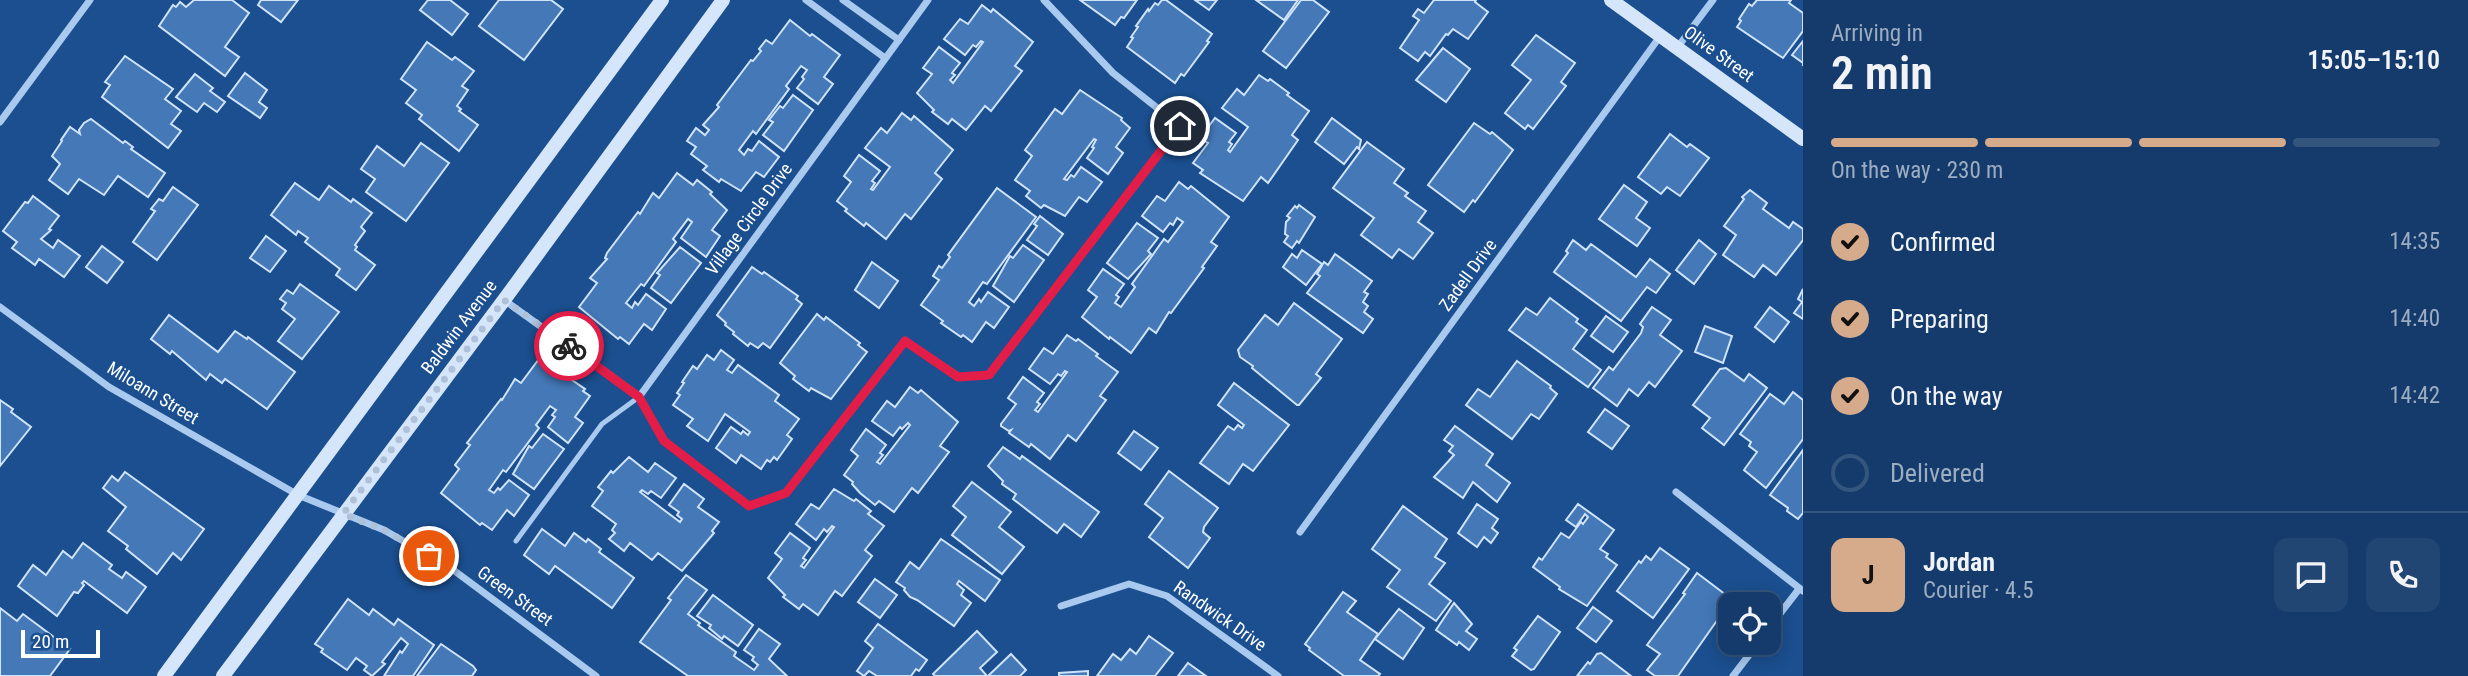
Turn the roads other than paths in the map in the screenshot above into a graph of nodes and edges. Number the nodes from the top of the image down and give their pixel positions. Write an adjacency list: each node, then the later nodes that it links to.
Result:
1 (90, 0): 14 (street)
2 (662, 0): 20 (main road, Baldwin Avenue)
3 (723, 0): 16 (main road, Baldwin Avenue)
4 (806, 0): 13 (street)
5 (843, 0): 11 (street)
6 (928, 0): 11 (street, Village Circle Drive)
7 (1044, 0): 18 (street)
8 (1611, 0): 10 (main road, Olive Street)
9 (1713, 0): 12 (street)
10 (1661, 35): 12 (main road, Olive Street); 22 (street, Zadell Drive)
11 (899, 40): 13 (street, Village Circle Drive)
12 (1677, 48): 15 (main road, Olive Street)
13 (885, 58): 18 (street, Village Circle Drive)
14 (0, 122)
15 (1803, 139)
16 (504, 300): 18 (street); 21 (main road, Baldwin Avenue)
17 (0, 307): 20 (street, Miloann Street)
18 (639, 397): 23 (lane)
19 (1676, 492): 24 (street)
20 (298, 495): 21 (street, Green Street); 28 (main road, Baldwin Avenue)
21 (343, 514): 29 (main road, Baldwin Avenue); 30 (street, Green Street)
22 (1300, 533)
23 (516, 541)
24 (1801, 590): 26 (street)
25 (1061, 606): 31 (street, Randwick Drive)
26 (1781, 614)
27 (1749, 655): 32 (street)
28 (164, 676)
29 (223, 676)
30 (596, 676)
31 (1278, 676)
32 (1733, 676)

